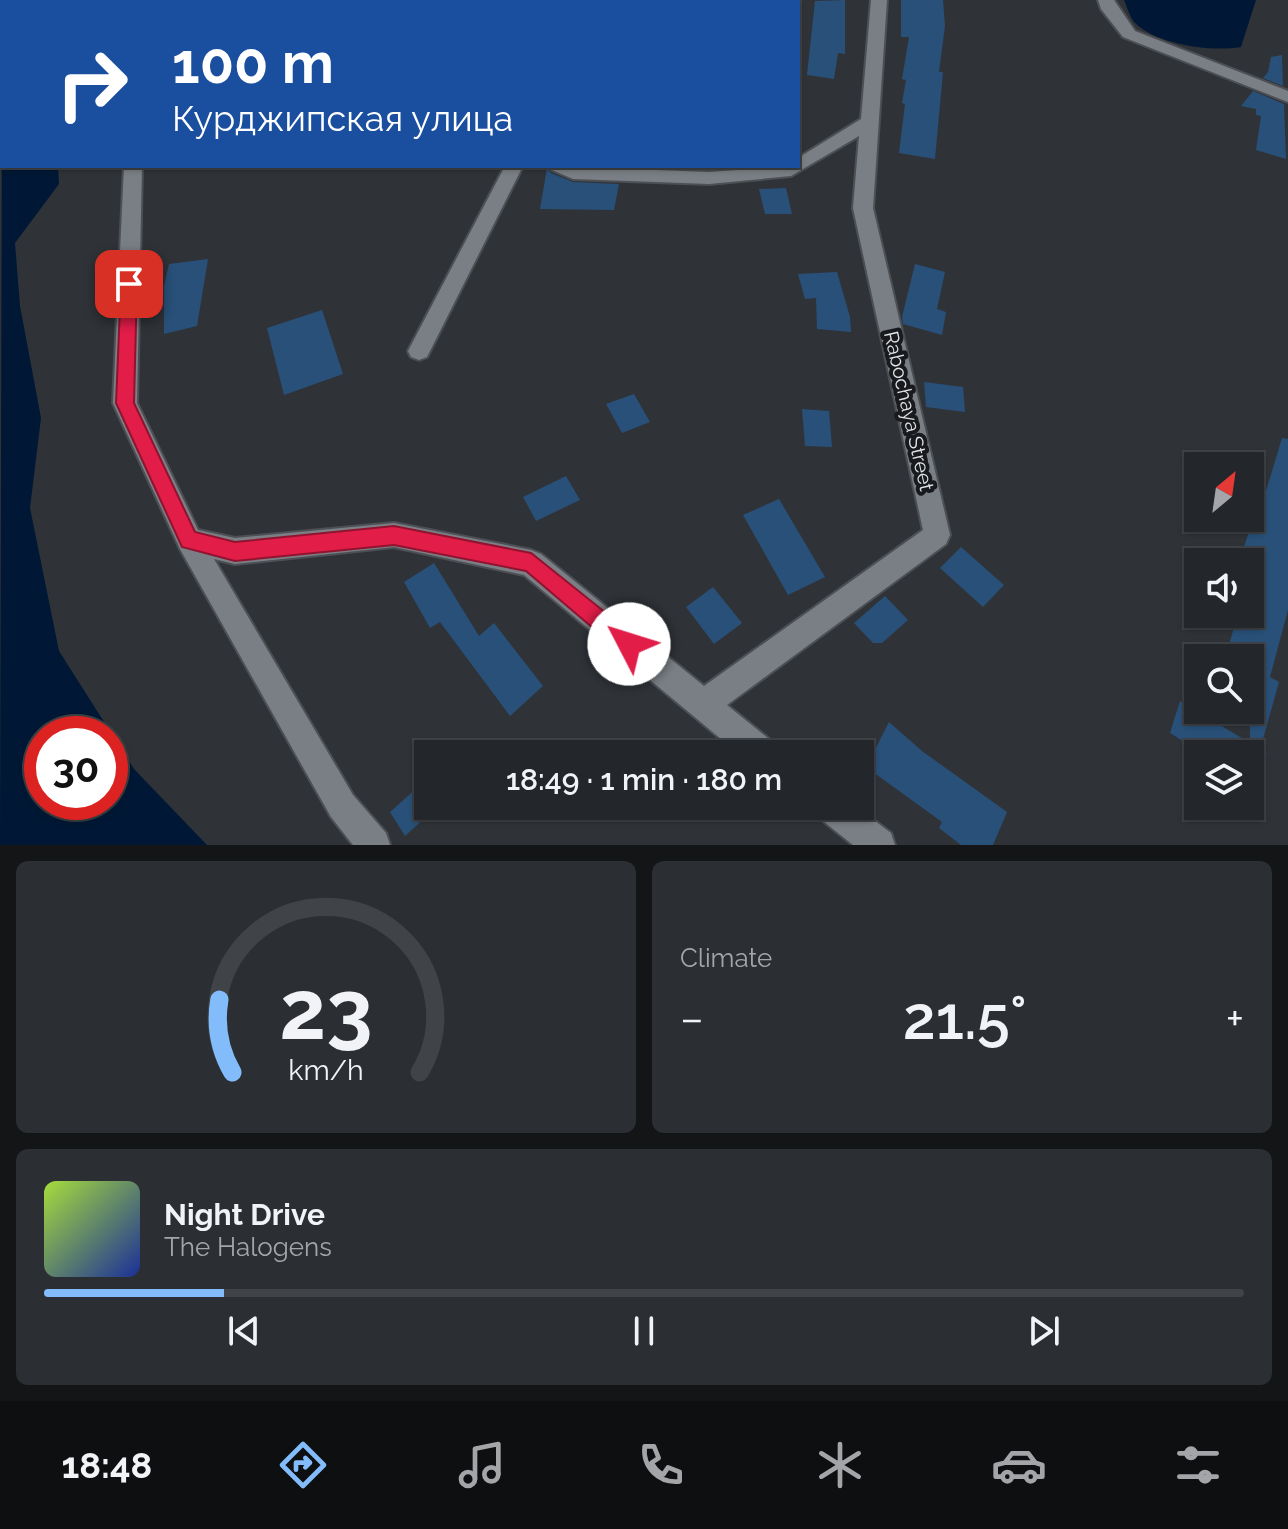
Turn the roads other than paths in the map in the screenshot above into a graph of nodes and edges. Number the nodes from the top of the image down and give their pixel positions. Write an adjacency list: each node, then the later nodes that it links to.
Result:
1 (879, 0): 4 (street, Rabochaya Street)
2 (1106, 0): 3 (street)
3 (1288, 97)
4 (872, 120): 5 (street); 12 (street, Rabochaya Street)
5 (800, 165)
6 (133, 168): 11 (street)
7 (513, 168): 10 (street)
8 (563, 168): 9 (street)
9 (794, 168)
10 (419, 351)
11 (189, 540): 12 (street); 15 (street)
12 (702, 706): 13 (street)
13 (745, 740)
14 (847, 820): 16 (street)
15 (374, 845)
16 (879, 845)

